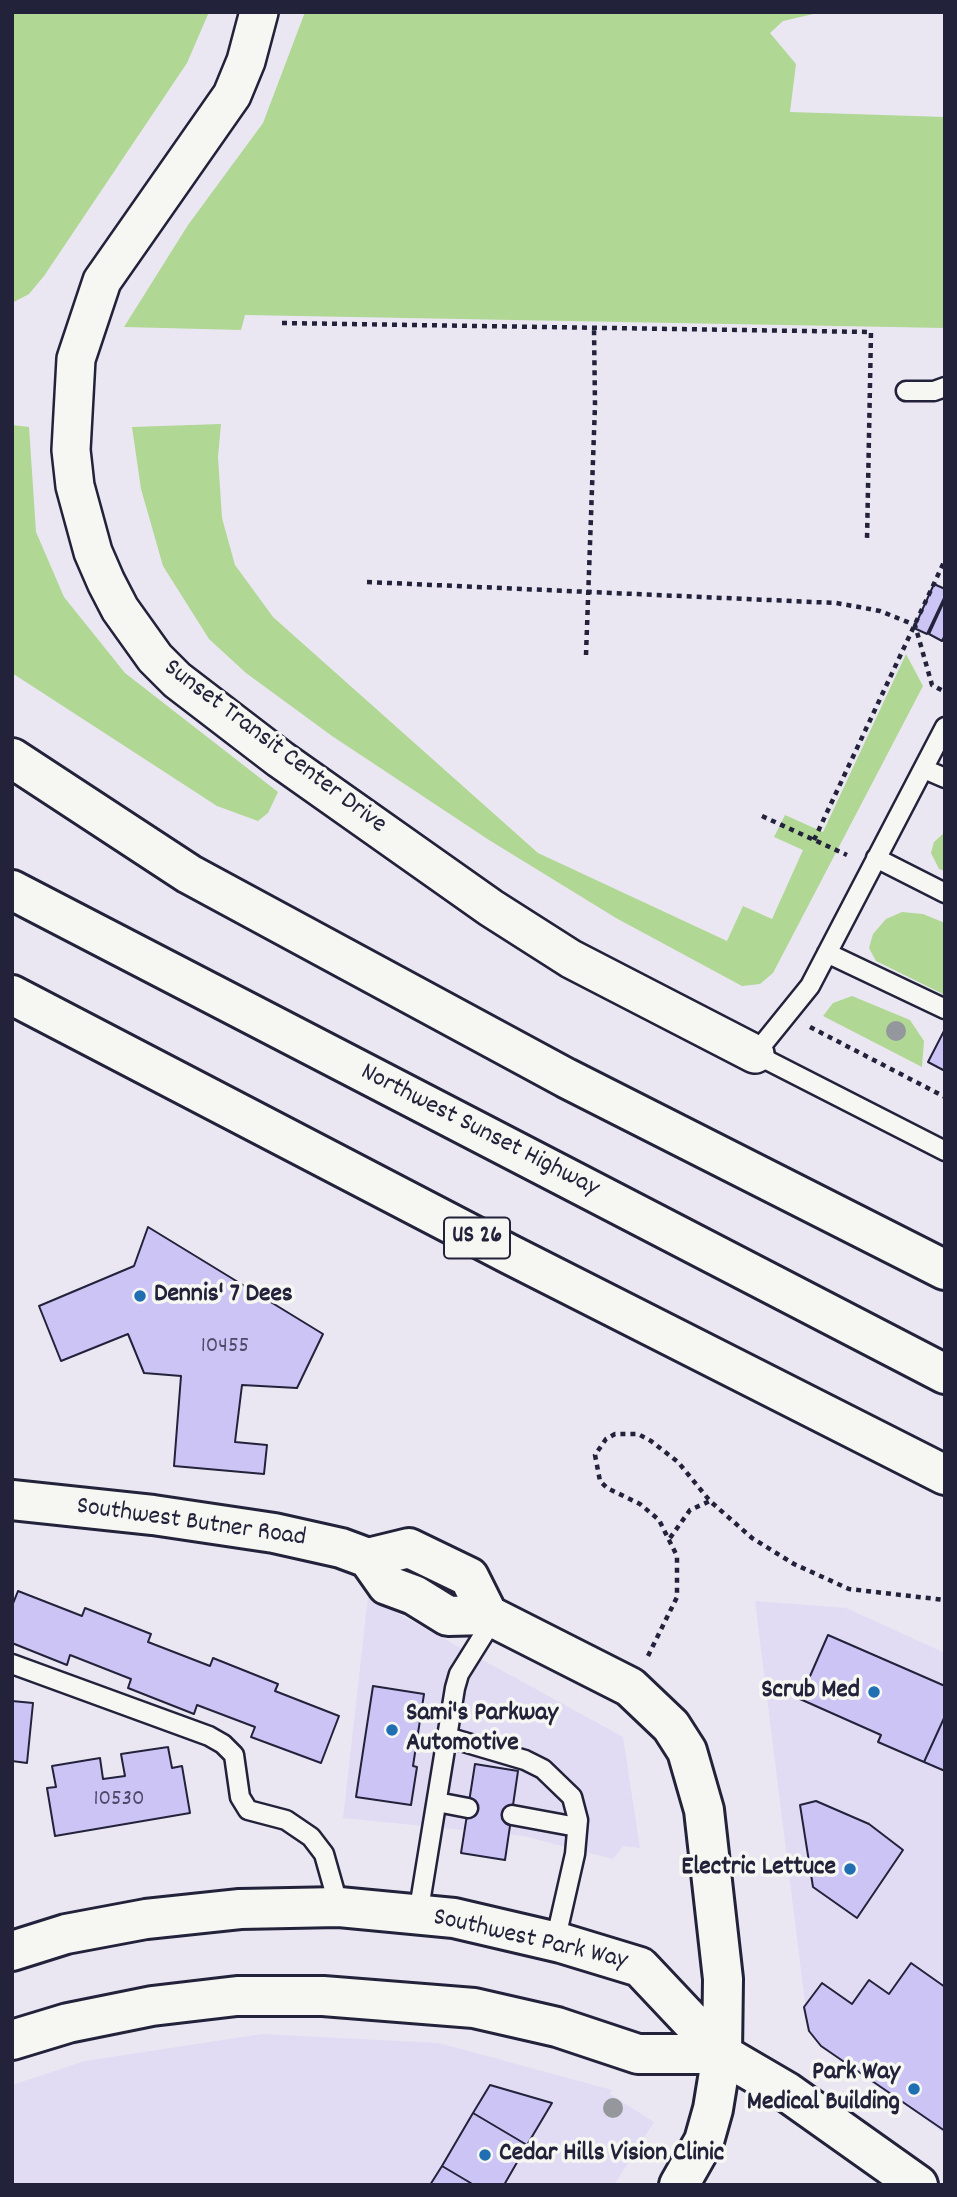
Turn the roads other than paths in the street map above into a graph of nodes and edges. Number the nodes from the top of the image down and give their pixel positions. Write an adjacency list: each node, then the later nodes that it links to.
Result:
1 (259, 12): 14 (street, Sunset Transit Center Drive)
2 (945, 387): 3 (lane)
3 (906, 391)
4 (945, 727): 6 (lane)
5 (12, 758): 16 (main road)
6 (924, 769): 7 (lane); 8 (lane)
7 (945, 778)
8 (874, 862): 10 (lane); 11 (lane)
9 (16, 890): 17 (main road, Northwest Sunset Highway)
10 (945, 892)
11 (827, 953): 13 (lane); 14 (lane)
12 (12, 995): 18 (main road, US 26)
13 (945, 1009)
14 (755, 1054): 15 (lane)
15 (945, 1151)
16 (945, 1270)
17 (945, 1374)
18 (945, 1475)
19 (12, 1500): 20 (main road, Southwest Butner Road)
20 (491, 1616): 22 (lane); 32 (main road)
21 (12, 1664): 27 (lane)
22 (447, 1737): 23 (lane); 26 (lane)
23 (437, 1802): 24 (lane); 28 (lane)
24 (468, 1808)
25 (512, 1815): 26 (lane)
26 (577, 1827): 29 (lane)
27 (339, 1907): 28 (main road, Southwest Park Way); 30 (main road, Southwest Park Way)
28 (418, 1915): 29 (main road, Southwest Park Way)
29 (555, 1942): 32 (main road, Southwest Park Way)
30 (12, 1951)
31 (12, 2040): 32 (main road)
32 (722, 2054): 33 (main road); 34 (main road, Southwest Park Way)
33 (679, 2185)
34 (918, 2185)

